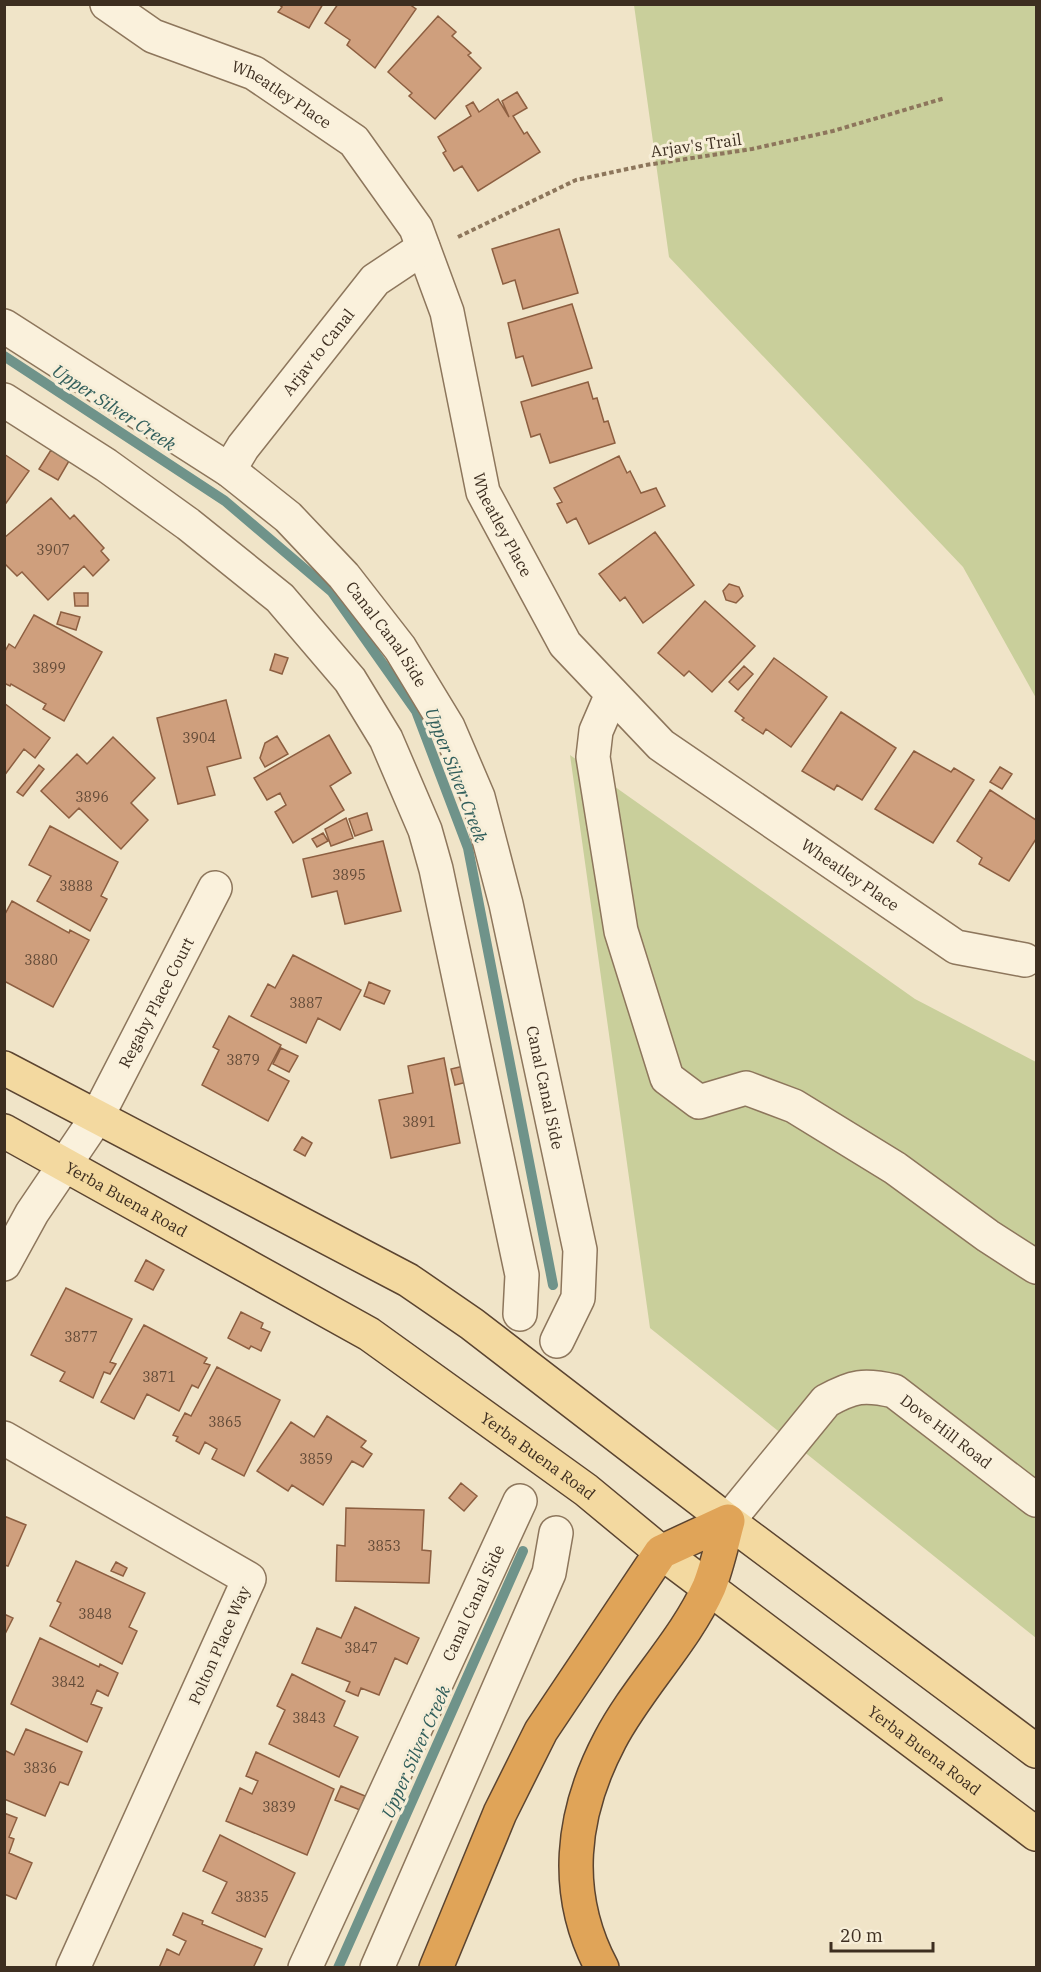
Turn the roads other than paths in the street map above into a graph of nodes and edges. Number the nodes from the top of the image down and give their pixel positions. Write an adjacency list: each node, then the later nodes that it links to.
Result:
1 (107, 4): 2 (street, Wheatley Place)
2 (423, 248): 5 (street, Arjav to Canal); 6 (street, Wheatley Place)
3 (4, 326): 5 (street, Canal Canal Side)
4 (4, 400): 15 (street)
5 (229, 470): 16 (street, Canal Canal Side)
6 (612, 694): 8 (street, Wheatley Place); 14 (street)
7 (215, 888): 10 (street, Regaby Place Court)
8 (1025, 960)
9 (4, 1068): 10 (main road)
10 (97, 1117): 12 (street, Regaby Place Court); 20 (main road)
11 (4, 1131): 12 (main road, Yerba Buena Road)
12 (67, 1164): 13 (street, Regaby Place Court); 22 (main road, Yerba Buena Road)
13 (4, 1264)
14 (1036, 1267)
15 (520, 1314)
16 (557, 1341)
17 (4, 1438): 26 (street, Polton Place Way)
18 (1036, 1500): 20 (street, Dove Hill Road)
19 (520, 1501): 27 (street, Canal Canal Side)
20 (728, 1521): 22 (highway); 23 (highway); 24 (main road)
21 (556, 1533): 28 (street)
22 (661, 1552): 23 (main road, Yerba Buena Road); 29 (highway)
23 (708, 1587): 25 (main road, Yerba Buena Road); 30 (highway)
24 (1036, 1751)
25 (1036, 1834)
26 (74, 1968)
27 (305, 1968)
28 (377, 1968)
29 (436, 1968)
30 (602, 1968)

